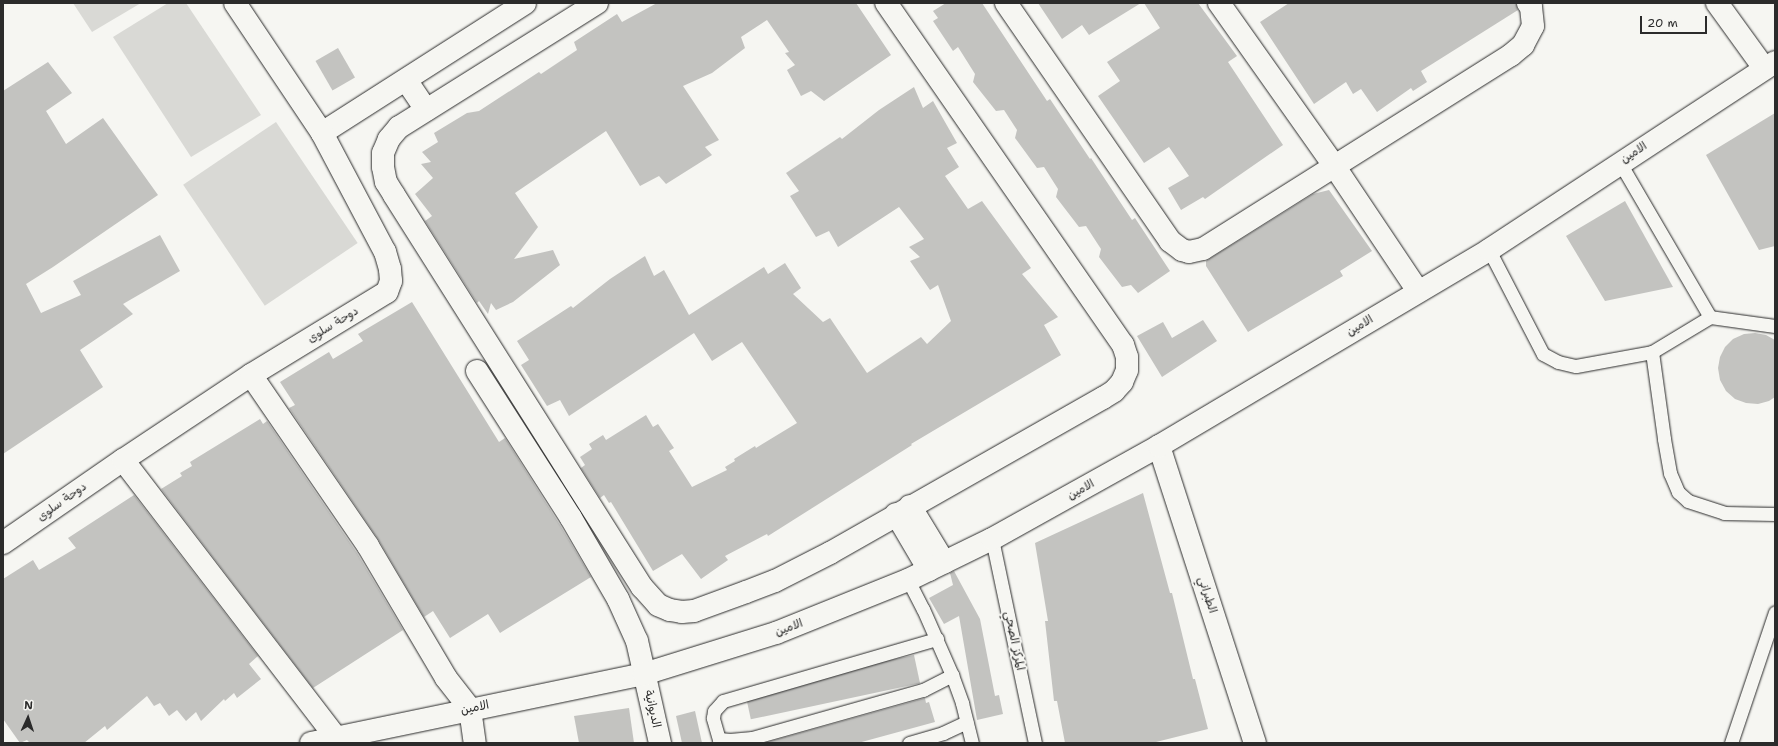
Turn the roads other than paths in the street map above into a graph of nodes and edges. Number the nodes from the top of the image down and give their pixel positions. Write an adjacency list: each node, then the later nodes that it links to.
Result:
1 (236, 3): 12 (street, دوحة سلوى)
2 (525, 3): 10 (street)
3 (597, 3): 11 (street)
4 (886, 3): 24 (street)
5 (1006, 3): 14 (street)
6 (1219, 3): 14 (street)
7 (1528, 3): 14 (street)
8 (1717, 3): 9 (street)
9 (1769, 65): 13 (street, الامين)
10 (406, 80): 11 (street); 12 (street)
11 (426, 110): 24 (street)
12 (322, 133): 21 (street, دوحة سلوى)
13 (1620, 163): 15 (street, الامين); 17 (lane)
14 (1335, 167): 16 (street)
15 (1489, 250): 16 (street, الامين); 19 (lane)
16 (1418, 291): 22 (street, الامين)
17 (1710, 316): 18 (lane); 19 (lane)
18 (1775, 326)
19 (1652, 352): 25 (lane)
20 (478, 371): 32 (street, الديوانية)
21 (251, 375): 23 (street, دوحة سلوى); 34 (street)
22 (1159, 446): 26 (street, الامين); 44 (street, الطبراني)
23 (123, 460): 27 (street, دوحة سلوى); 36 (street)
24 (903, 510): 28 (street)
25 (1775, 514)
26 (992, 538): 28 (street, الامين); 43 (lane, المركز الصحي)
27 (3, 543)
28 (937, 566): 29 (street, الامين)
29 (908, 580): 31 (lane); 32 (street, الامين)
30 (1775, 612): 45 (lane)
31 (937, 639): 33 (lane); 37 (lane)
32 (644, 674): 34 (street, الامين); 40 (street, الديوانية)
33 (952, 675): 35 (lane); 37 (lane)
34 (470, 709): 36 (street, الامين); 39 (street)
35 (967, 722): 41 (lane); 42 (lane)
36 (336, 738): 38 (street, الامين)
37 (719, 741)
38 (311, 743)
39 (475, 743)
40 (660, 743)
41 (909, 743)
42 (972, 743)
43 (1035, 743)
44 (1255, 743)
45 (1731, 743)

